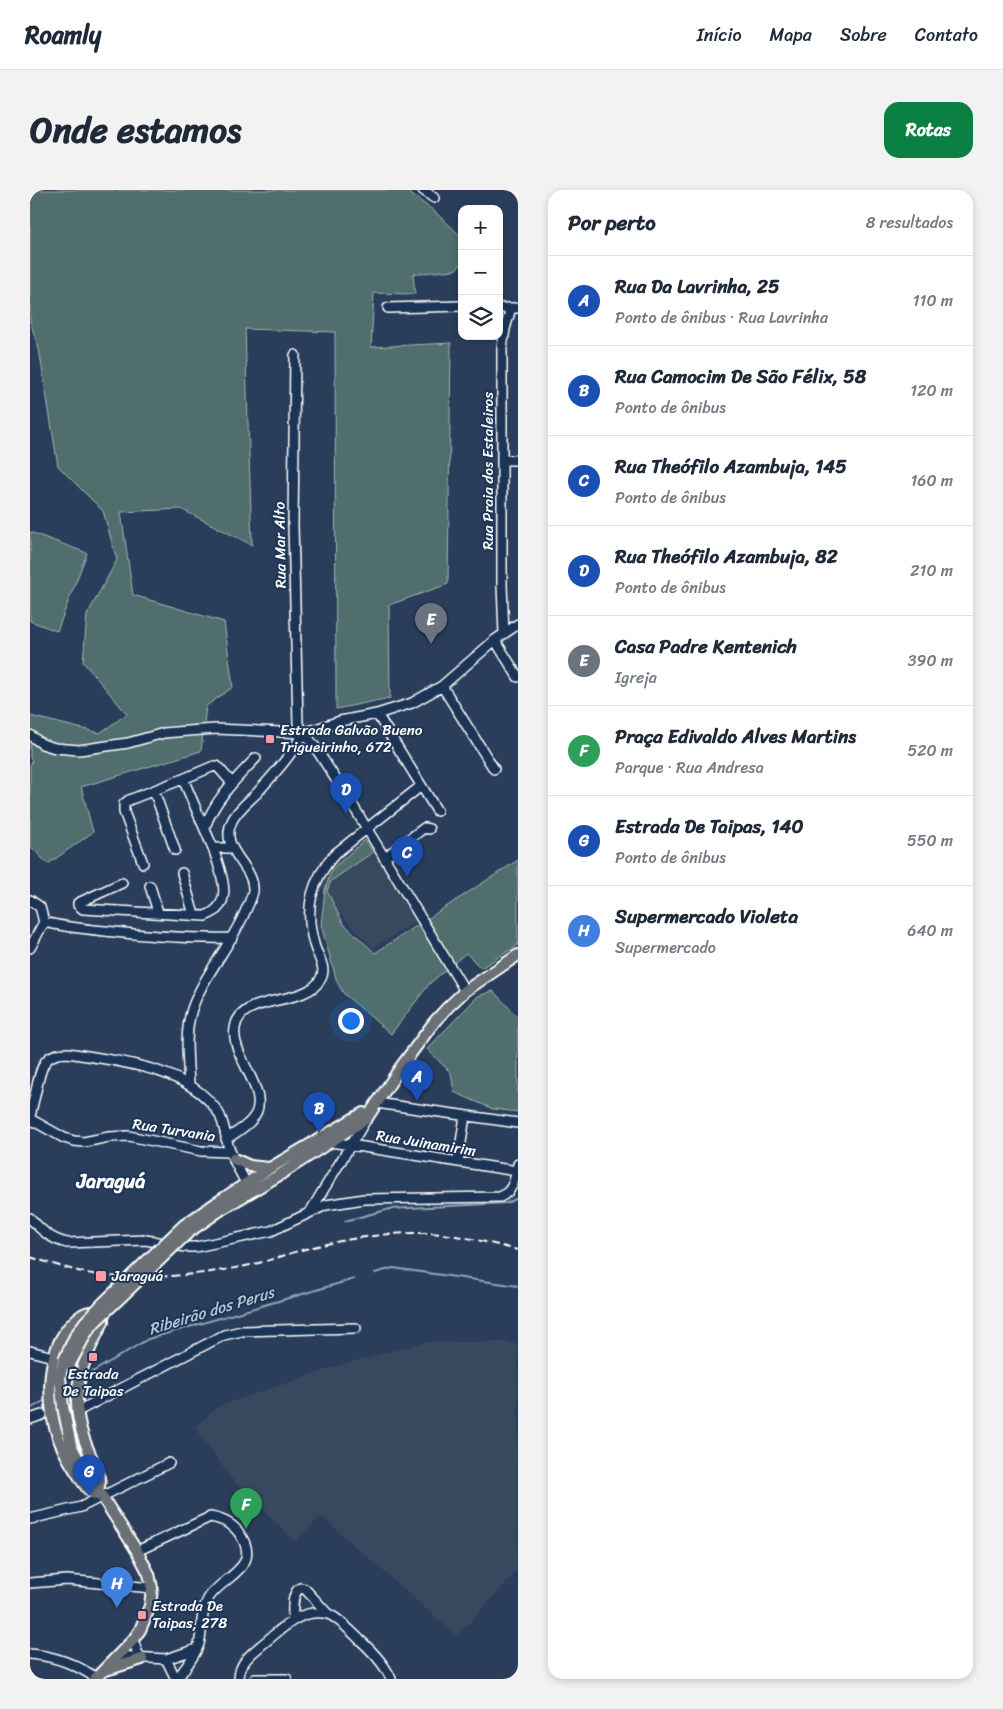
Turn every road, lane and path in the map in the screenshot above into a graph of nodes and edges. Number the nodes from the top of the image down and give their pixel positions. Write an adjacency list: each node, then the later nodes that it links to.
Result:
1 (423, 190): 2 (street)
2 (434, 198)
3 (458, 306): 4 (street)
4 (388, 308)
5 (514, 308): 7 (street, Rua Praia dos Estaleiros)
6 (295, 355): 15 (street, Rua Mar Alto)
7 (502, 460): 8 (street); 10 (street, Rua Praia dos Estaleiros)
8 (518, 460)
9 (518, 624): 10 (street)
10 (504, 634): 11 (street)
11 (496, 640): 12 (street); 13 (street)
12 (518, 677)
13 (442, 686): 14 (street); 18 (street)
14 (377, 714): 15 (street); 21 (street)
15 (303, 733): 16 (street); 25 (street); 28 (street)
16 (30, 735)
17 (256, 758): 20 (street)
18 (494, 769)
19 (183, 779): 20 (street); 22 (street); 24 (street)
20 (232, 783): 24 (street)
21 (421, 786): 23 (street); 25 (street)
22 (154, 791): 29 (street); 31 (street)
23 (437, 811)
24 (205, 827): 27 (street)
25 (367, 828): 30 (street); 49 (street)
26 (429, 829): 30 (street)
27 (213, 848): 28 (street); 37 (street)
28 (231, 848): 39 (street)
29 (174, 850)
30 (384, 858): 42 (street)
31 (143, 863)
32 (182, 873): 37 (street)
33 (122, 883): 36 (street)
34 (150, 886): 36 (street)
35 (30, 900): 38 (street)
36 (158, 912): 37 (street)
37 (194, 916)
38 (44, 922): 39 (street); 40 (street)
39 (232, 938): 43 (street)
40 (30, 948)
41 (518, 956): 42 (main road)
42 (465, 991): 44 (main road)
43 (188, 1085): 46 (street); 49 (street)
44 (375, 1105): 45 (street); 47 (main road); 54 (main road)
45 (465, 1116): 48 (street); 53 (street)
46 (30, 1118): 52 (street, Rua Turvania)
47 (368, 1118): 50 (main road); 51 (street)
48 (518, 1123)
49 (226, 1139): 52 (street)
50 (331, 1142): 51 (street, Rua Juinamirim); 57 (main road)
51 (351, 1146): 53 (street, Rua Juinamirim); 58 (street)
52 (232, 1155): 54 (main road); 56 (street)
53 (458, 1162): 55 (street, Rua Juinamirim)
54 (270, 1168): 56 (main road)
55 (517, 1168): 58 (street)
56 (246, 1183): 57 (main road)
57 (219, 1206): 67 (main road, bridge)
58 (310, 1213): 59 (street)
59 (30, 1218)
60 (356, 1328): 63 (street)
61 (30, 1351): 62 (street)
62 (53, 1357): 63 (main road); 67 (main road)
63 (78, 1411): 67 (main road)
64 (42, 1415): 65 (street)
65 (30, 1419)
66 (169, 1464): 67 (street)
67 (100, 1493): 68 (street); 69 (main road)
68 (30, 1519)
69 (137, 1551): 71 (main road); 75 (street)
70 (30, 1583): 71 (street)
71 (152, 1588): 74 (main road)
72 (328, 1614): 73 (street); 73 (street); 86 (street)
73 (293, 1620): 83 (street)
74 (133, 1640): 77 (main road); 78 (street)
75 (197, 1648): 79 (street); 82 (street)
76 (30, 1654): 81 (street)
77 (117, 1656): 78 (street); 80 (main road)
78 (142, 1659): 79 (street); 80 (main road)
79 (166, 1659): 82 (street)
80 (104, 1670): 81 (main road)
81 (96, 1679)
82 (176, 1679)
83 (238, 1679)
84 (255, 1679): 85 (street)
85 (287, 1679)
86 (391, 1679)

